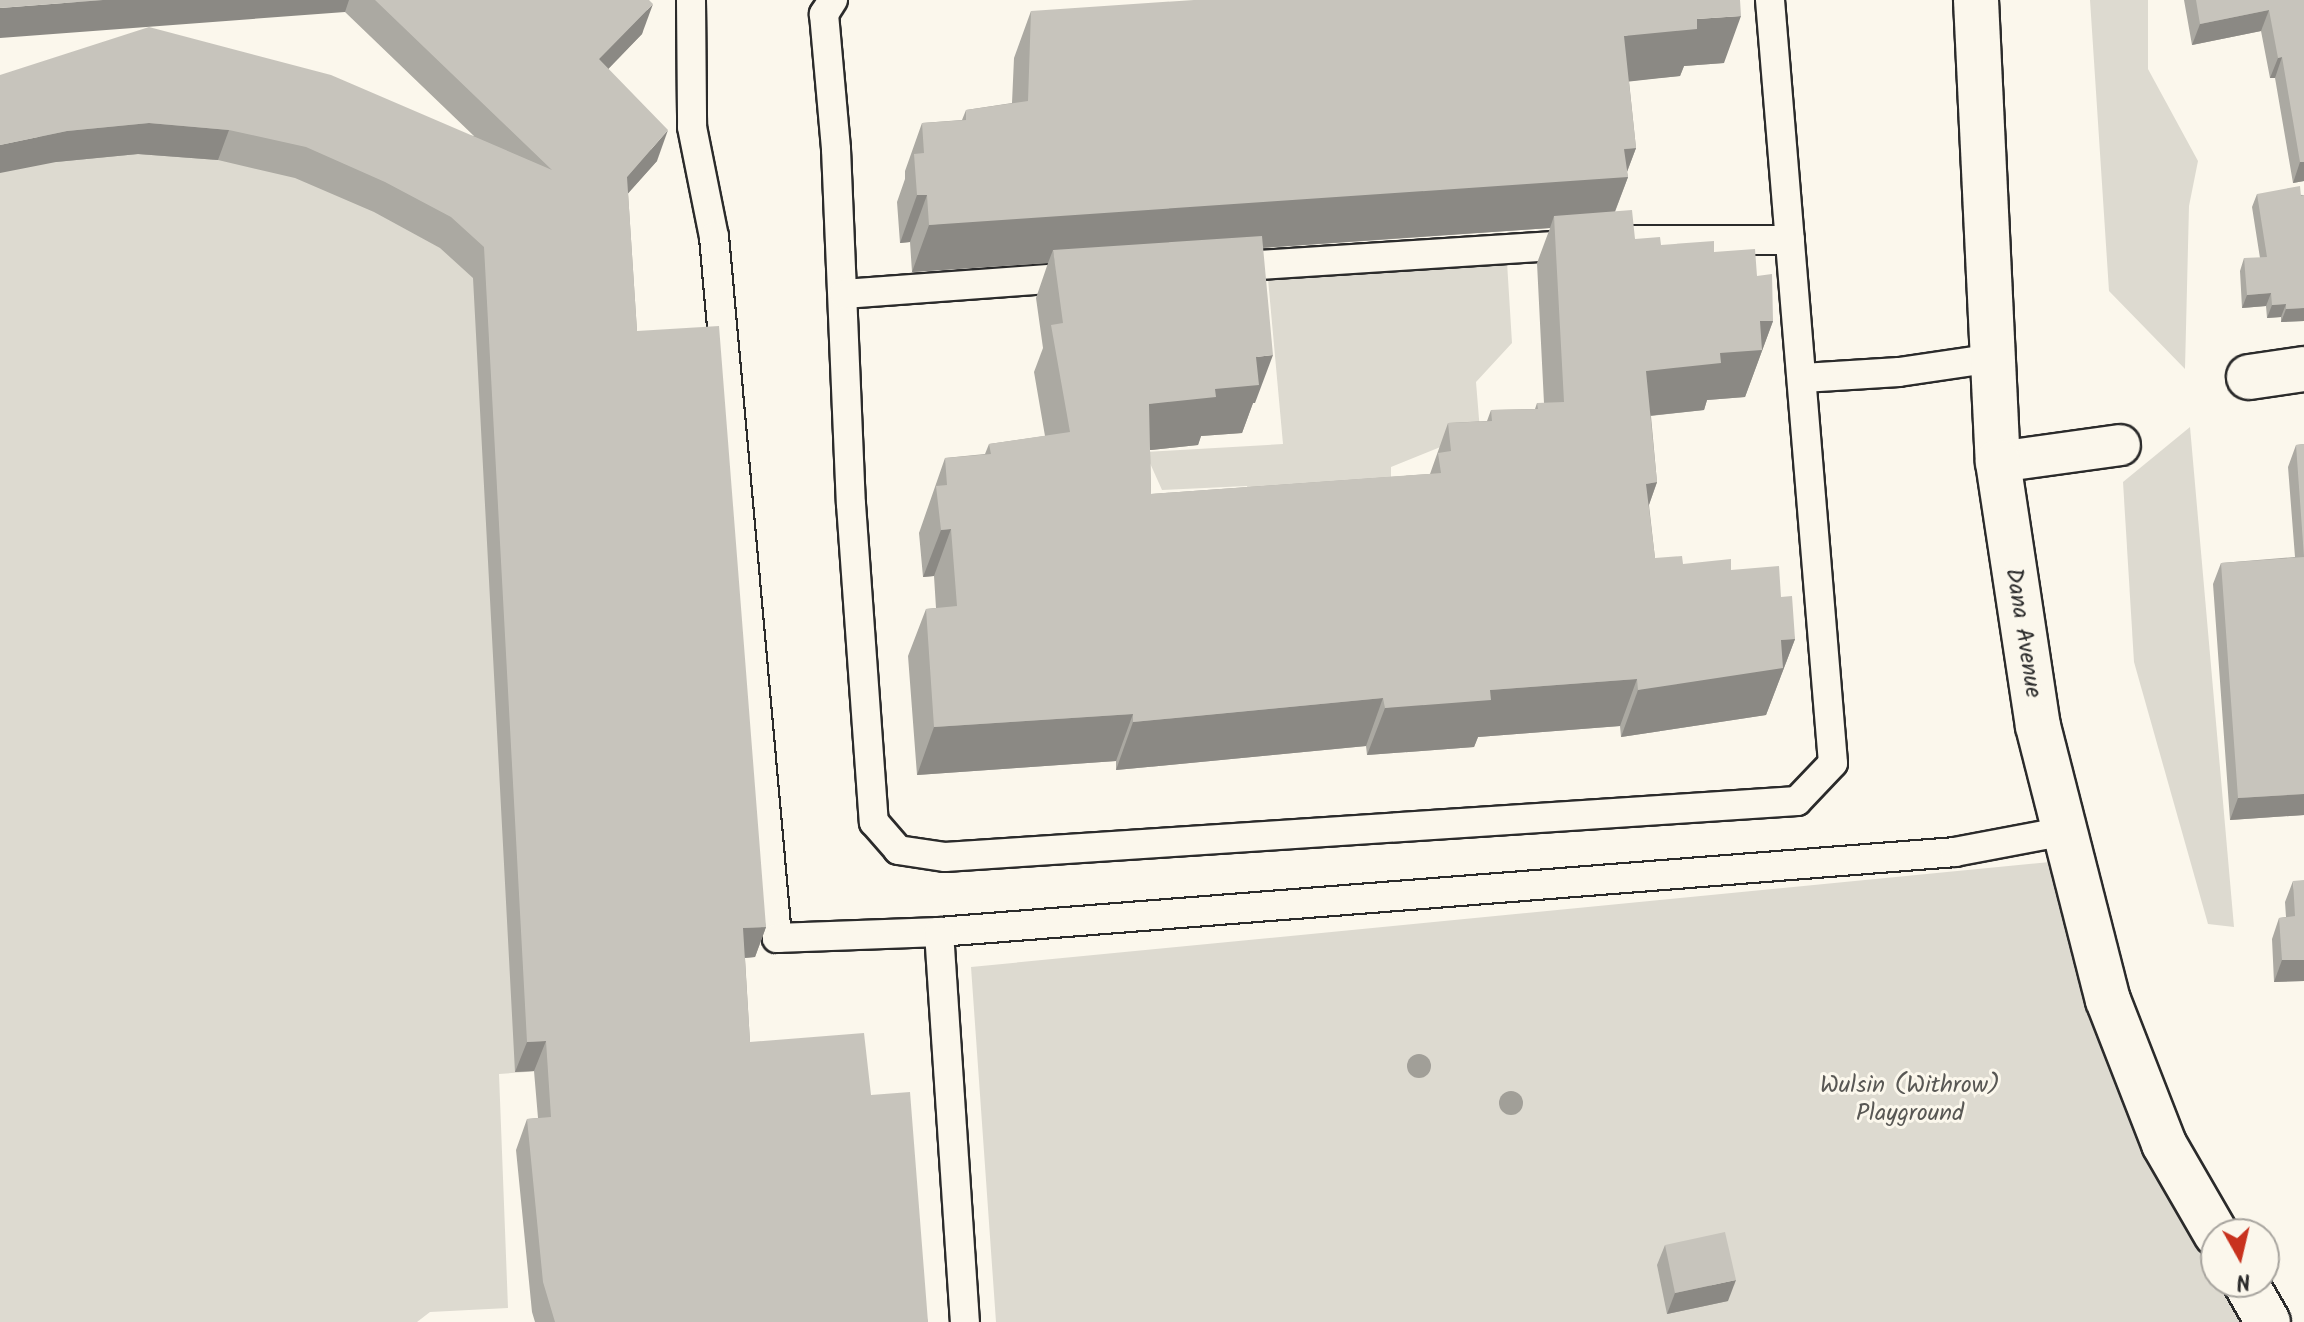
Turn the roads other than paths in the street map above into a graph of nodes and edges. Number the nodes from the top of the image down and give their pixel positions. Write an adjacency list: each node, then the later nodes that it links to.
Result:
1 (691, 0): 16 (lane)
2 (833, 0): 8 (lane)
3 (1770, 0): 5 (lane)
4 (1976, 0): 9 (street, Dana Avenue)
5 (1790, 240): 6 (lane); 12 (lane)
6 (1200, 269)
7 (1112, 275): 8 (lane)
8 (844, 294): 12 (lane)
9 (1994, 358): 12 (lane); 14 (street, Dana Avenue)
10 (2304, 369): 11 (street)
11 (2249, 377)
12 (1803, 378)
13 (2120, 445): 14 (street)
14 (1998, 462): 15 (street, Dana Avenue)
15 (2061, 832): 16 (lane); 17 (street, Dana Avenue)
16 (939, 932): 19 (lane)
17 (2207, 1218)
18 (2254, 1298): 20 (street)
19 (965, 1322)
20 (2268, 1322)

